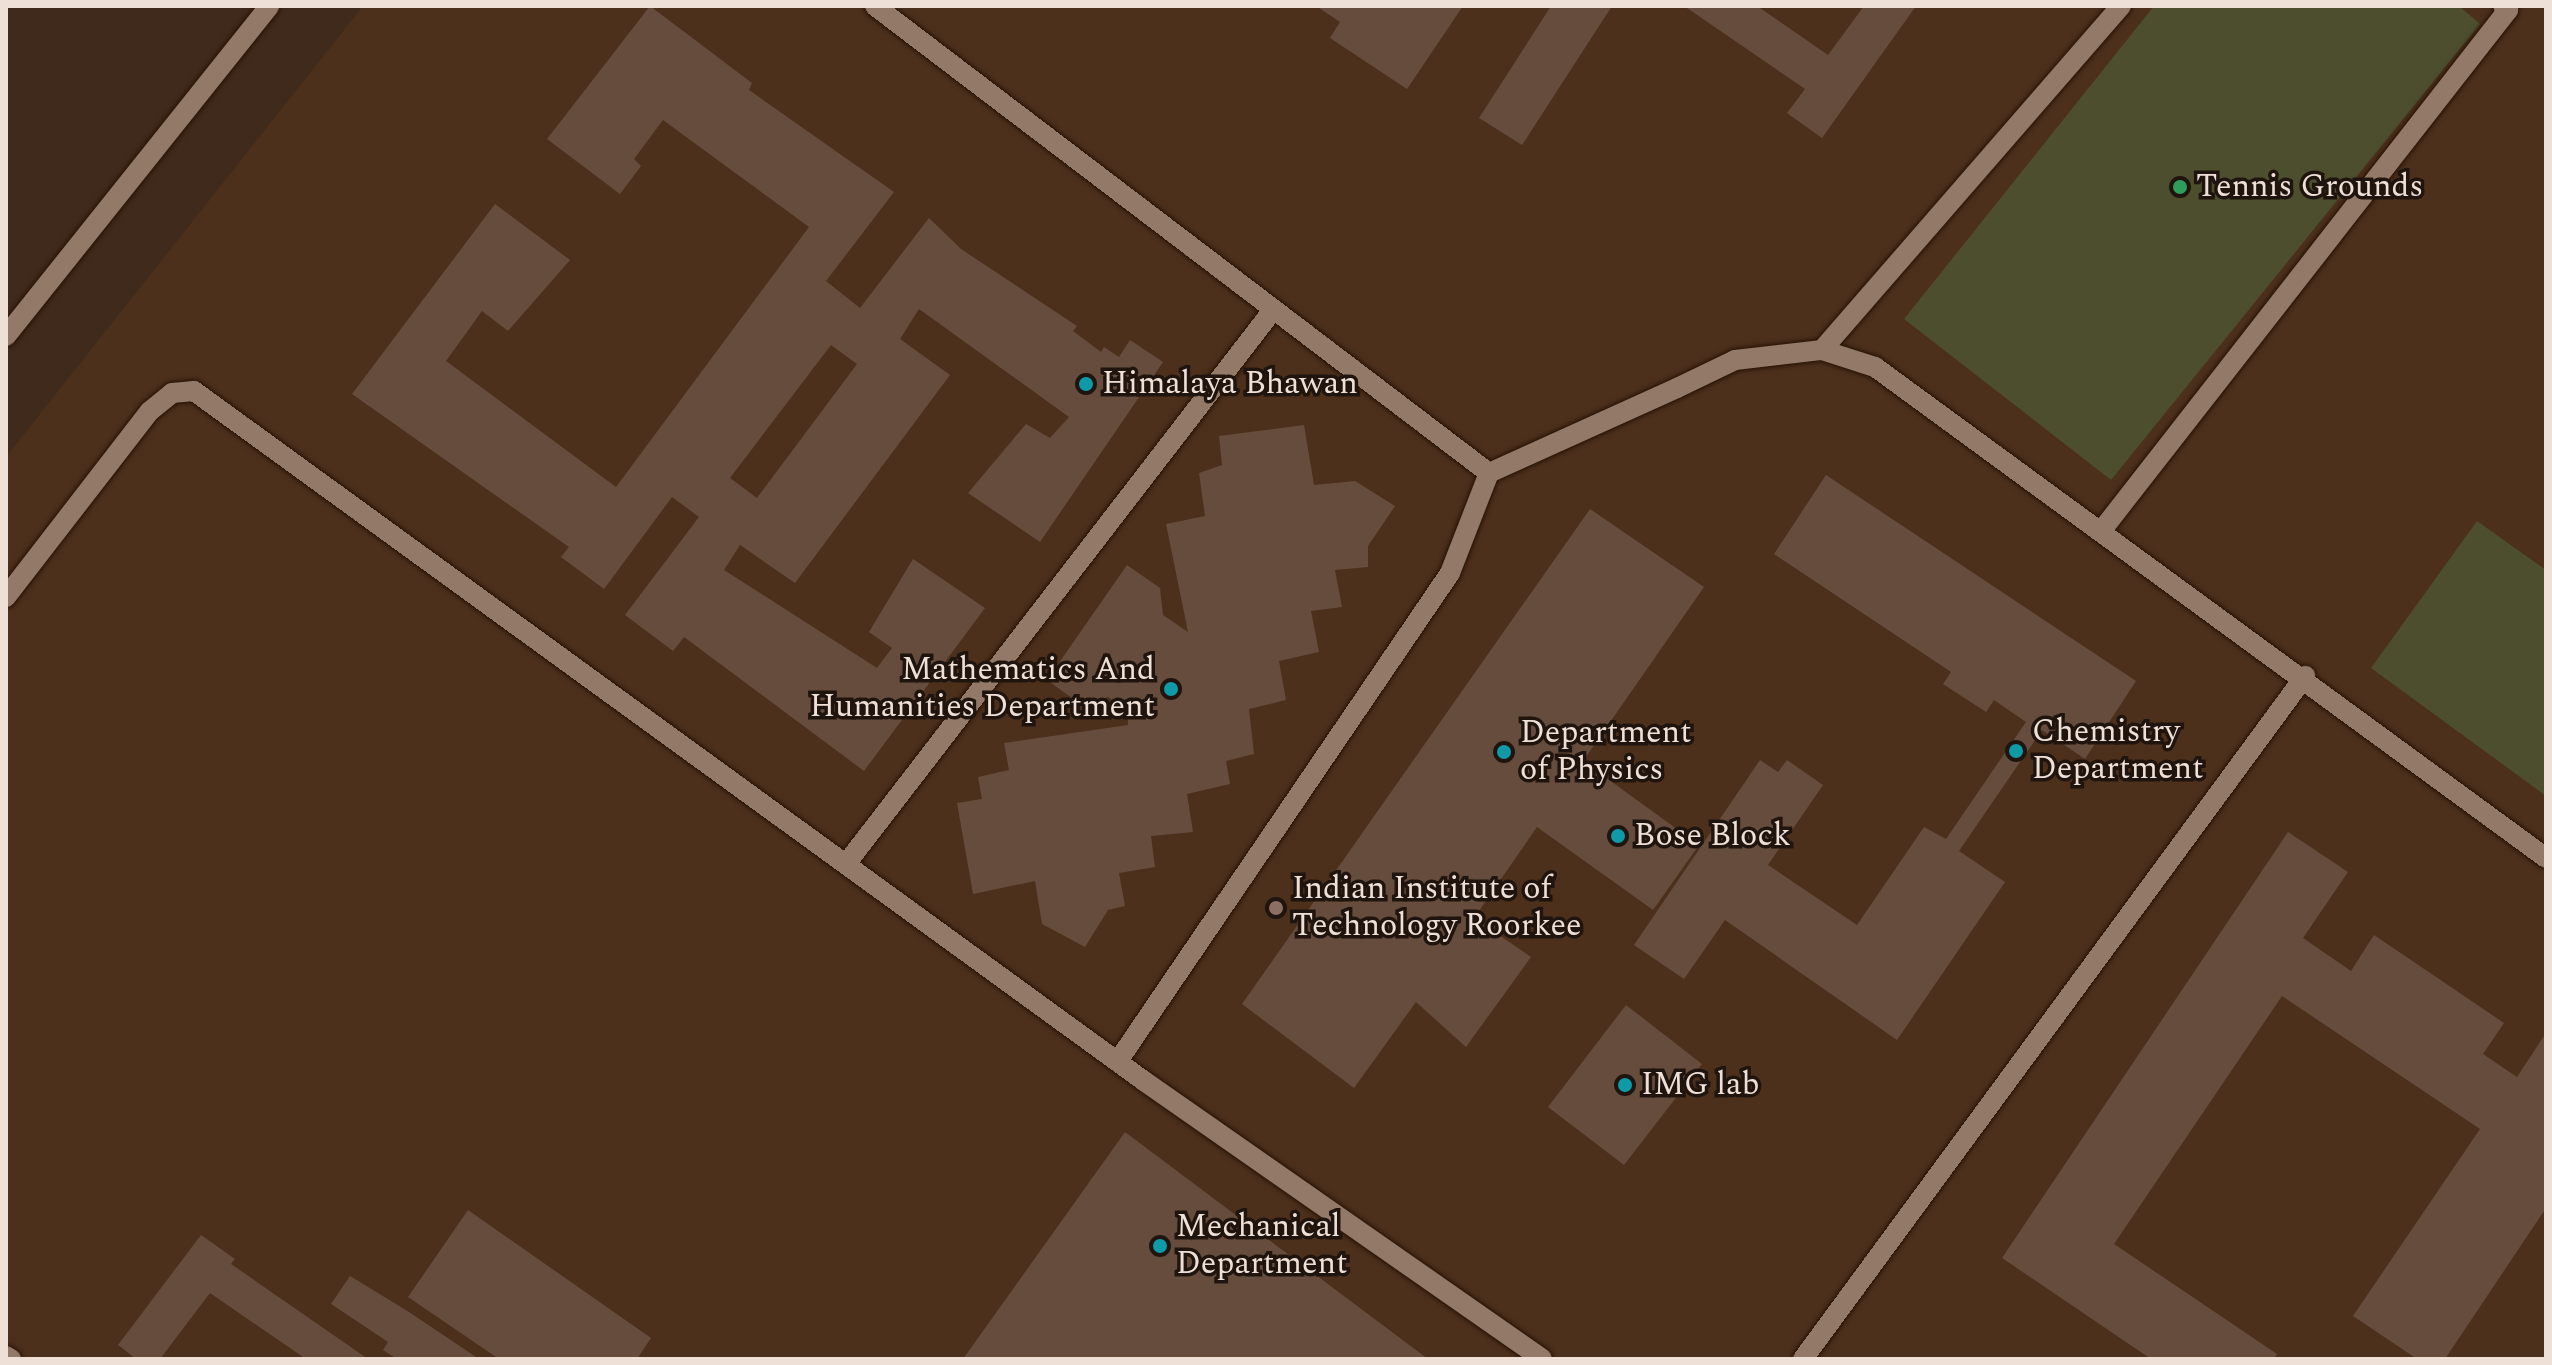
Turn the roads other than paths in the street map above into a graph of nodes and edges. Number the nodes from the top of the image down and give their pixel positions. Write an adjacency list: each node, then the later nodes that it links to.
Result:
1 (269, 6): 6 (street)
2 (875, 6): 5 (street)
3 (2121, 6): 7 (street)
4 (2503, 6): 9 (street)
5 (1273, 310): 8 (street); 13 (street)
6 (6, 336)
7 (1822, 350): 8 (street); 9 (street)
8 (1489, 473): 14 (street)
9 (2102, 530): 11 (street)
10 (6, 597): 13 (street)
11 (2305, 676): 12 (street); 16 (street)
12 (2546, 858)
13 (846, 864): 14 (street)
14 (1118, 1061): 15 (street)
15 (1542, 1359)
16 (1803, 1359)

